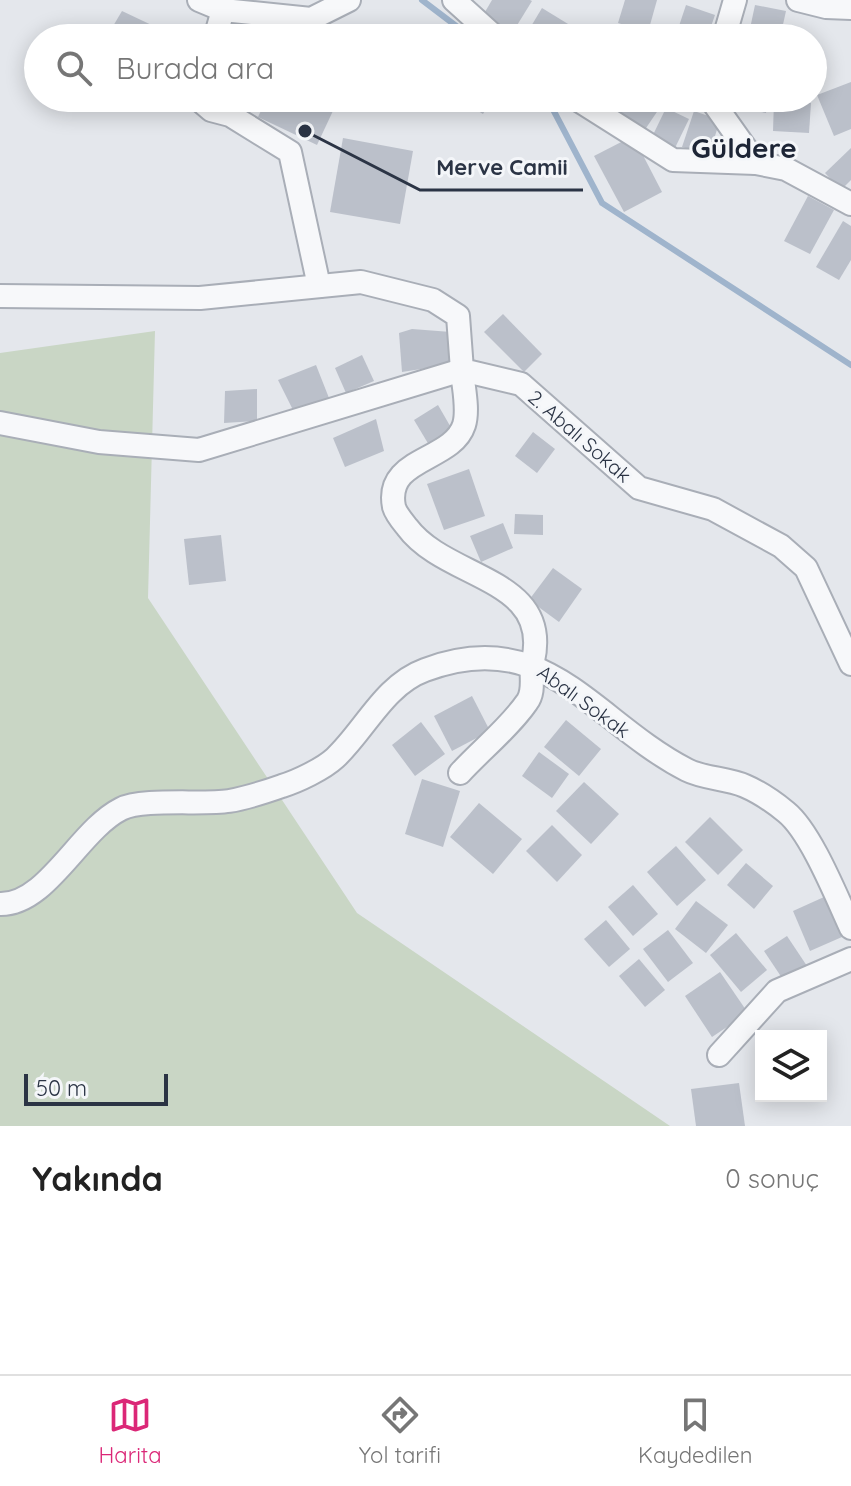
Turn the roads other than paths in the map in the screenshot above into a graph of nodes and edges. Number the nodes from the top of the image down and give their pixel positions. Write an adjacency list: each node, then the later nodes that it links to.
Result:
1 (199, 0): 7 (street)
2 (349, 0): 7 (street)
3 (454, 0): 9 (street)
4 (735, 0): 10 (street)
5 (798, 0): 6 (street)
6 (851, 8)
7 (223, 10): 8 (street)
8 (219, 24)
9 (481, 24)
10 (728, 24)
11 (219, 112): 16 (street)
12 (600, 112): 14 (street)
13 (720, 112): 14 (street)
14 (756, 163): 15 (street)
15 (851, 204)
16 (319, 286): 17 (street); 18 (street)
17 (0, 296)
18 (462, 370): 19 (street); 20 (street, Abalı Sokak); 21 (street, 2. Abalı Sokak)
19 (0, 423)
20 (532, 664): 22 (street); 23 (street); 24 (street, Abalı Sokak)
21 (851, 664)
22 (460, 773)
23 (0, 904)
24 (851, 928)
25 (851, 959): 26 (street)
26 (719, 1055)

